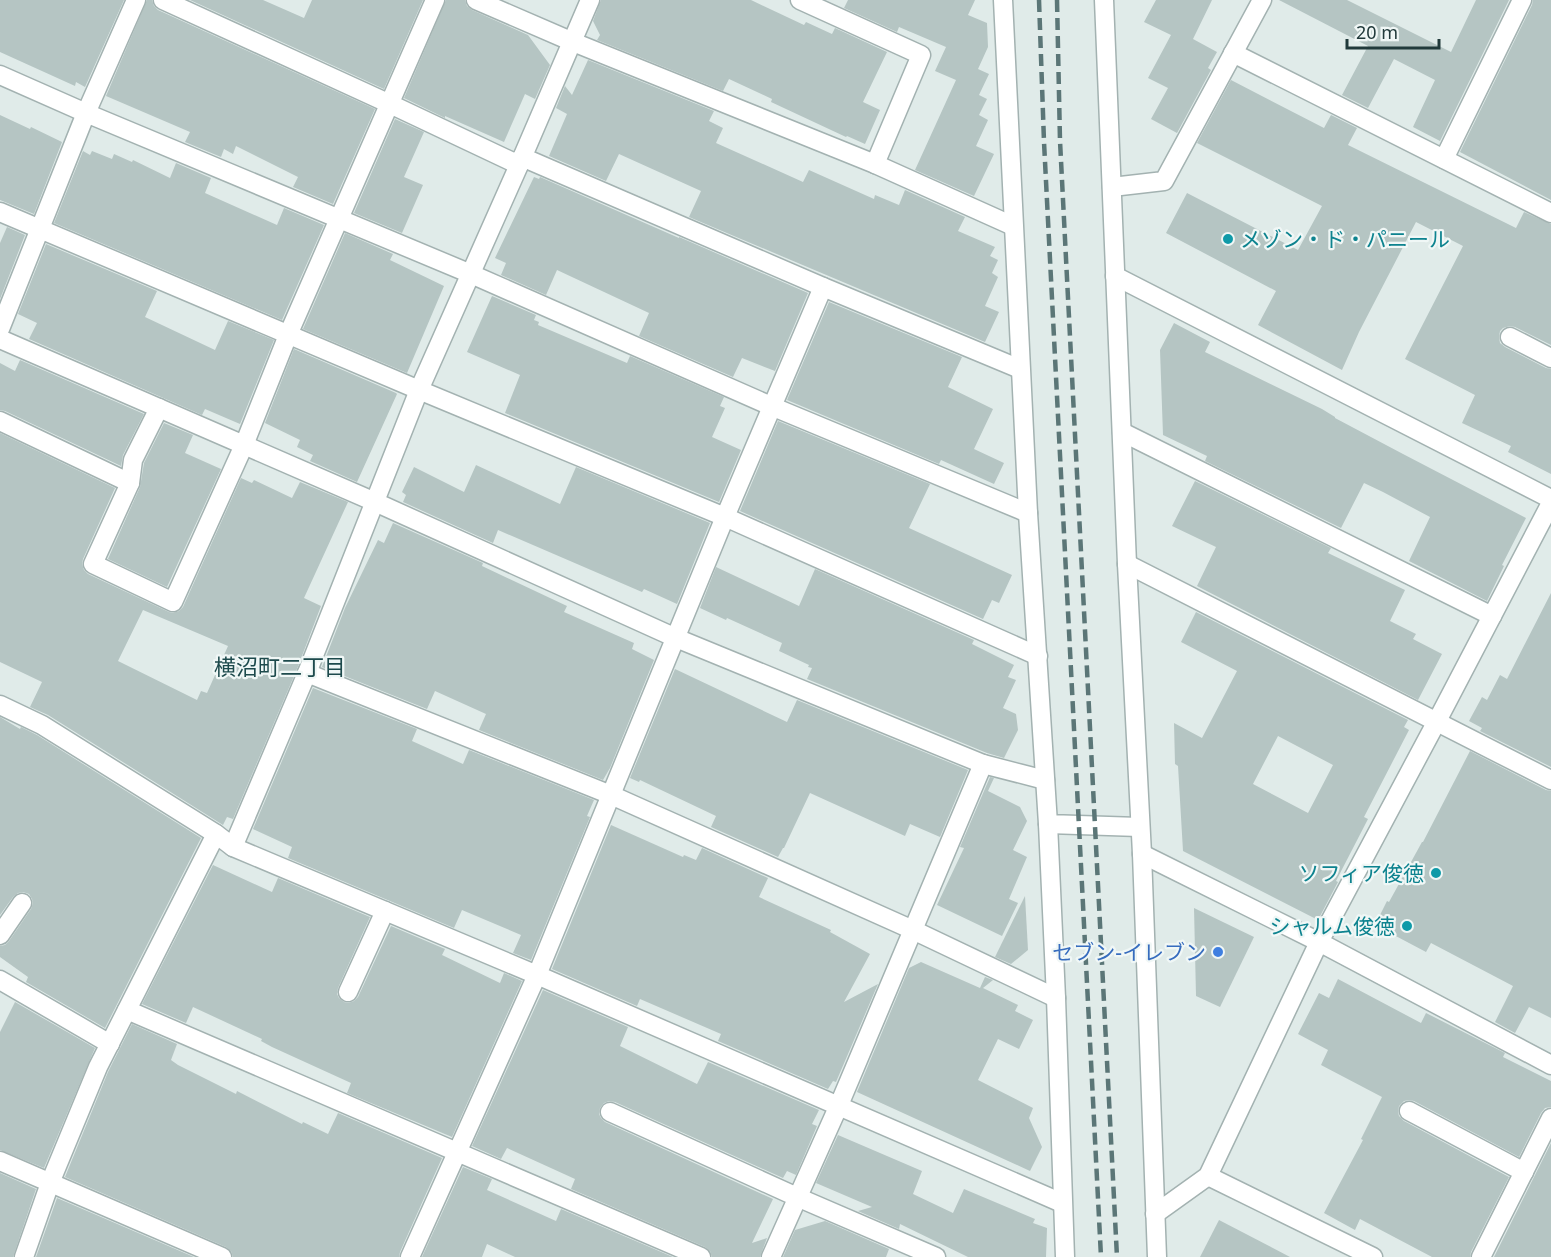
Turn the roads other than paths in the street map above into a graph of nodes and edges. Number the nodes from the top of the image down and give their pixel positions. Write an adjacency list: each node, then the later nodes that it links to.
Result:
1 (136, 0): 15 (street)
2 (163, 0): 14 (street)
3 (435, 0): 14 (street)
4 (476, 0): 11 (street)
5 (590, 0): 11 (street)
6 (800, 0): 18 (street)
7 (1003, 0): 23 (street)
8 (1104, 0): 19 (street)
9 (1262, 0): 12 (street)
10 (1522, 0): 16 (street)
11 (573, 42): 17 (street); 18 (street)
12 (1233, 53): 16 (street); 19 (street)
13 (0, 75): 15 (street)
14 (390, 104): 17 (street); 22 (street)
15 (86, 113): 22 (street); 24 (street)
16 (1444, 159): 21 (street)
17 (521, 161): 25 (street); 27 (street)
18 (875, 164): 23 (street)
19 (1113, 187): 26 (street)
20 (0, 212): 24 (street)
21 (1551, 213)
22 (339, 219): 25 (street); 29 (street)
23 (1014, 226): 33 (street)
24 (40, 230): 28 (street); 29 (street)
25 (471, 273): 34 (street); 35 (street)
26 (1116, 276): 38 (street); 41 (street)
27 (823, 287): 33 (street); 35 (street)
28 (0, 329)
29 (288, 335): 34 (street); 39 (street)
30 (1510, 337): 32 (street)
31 (0, 339): 36 (street)
32 (1551, 358)
33 (1020, 369): 43 (street)
34 (419, 390): 42 (street); 44 (street)
35 (771, 406): 43 (street); 44 (street)
36 (159, 408): 39 (street); 40 (street)
37 (0, 421): 40 (street)
38 (1122, 432): 45 (street); 46 (street)
39 (244, 445): 40 (street); 42 (street)
40 (130, 483)
41 (1551, 501): 46 (street)
42 (375, 502): 47 (street); 49 (street)
43 (1028, 513): 48 (street)
44 (725, 518): 47 (street); 48 (street)
45 (1127, 564): 51 (street); 57 (street)
46 (1492, 616): 51 (street)
47 (676, 638): 52 (street); 55 (street)
48 (1038, 656): 53 (street)
49 (307, 673): 55 (street); 59 (street)
50 (0, 705): 58 (street)
51 (1437, 722): 54 (street); 65 (street)
52 (983, 764): 53 (street); 63 (street)
53 (1045, 780): 56 (street)
54 (1551, 780)
55 (611, 795): 63 (street); 66 (street)
56 (1048, 824): 57 (street); 69 (street)
57 (1139, 827): 60 (street)
58 (216, 834): 59 (street); 70 (street)
59 (233, 848): 62 (street)
60 (1142, 854): 65 (street); 84 (street)
61 (22, 903): 64 (street)
62 (385, 911): 66 (street); 68 (street)
63 (913, 930): 69 (street); 73 (street)
64 (0, 935)
65 (1319, 942): 72 (street); 80 (street)
66 (537, 975): 73 (street); 77 (street)
67 (0, 980): 71 (street)
68 (348, 992)
69 (1056, 998): 83 (street)
70 (127, 1010): 71 (street); 77 (street)
71 (110, 1044): 81 (street)
72 (1551, 1065)
73 (839, 1105): 82 (street); 83 (street)
74 (1409, 1111): 79 (street)
75 (610, 1112): 82 (street)
76 (1551, 1118): 79 (street)
77 (457, 1153): 87 (street); 88 (street)
78 (0, 1161): 81 (street)
79 (1524, 1172): 94 (street)
80 (1208, 1176): 84 (street); 93 (street)
81 (50, 1183): 85 (street); 86 (street)
82 (797, 1197): 89 (street); 90 (street)
83 (1062, 1203): 91 (street)
84 (1155, 1214): 92 (street)
85 (24, 1257)
86 (222, 1257)
87 (410, 1257)
88 (701, 1257)
89 (771, 1257)
90 (936, 1257)
91 (1065, 1257)
92 (1157, 1257)
93 (1373, 1257)
94 (1481, 1257)

